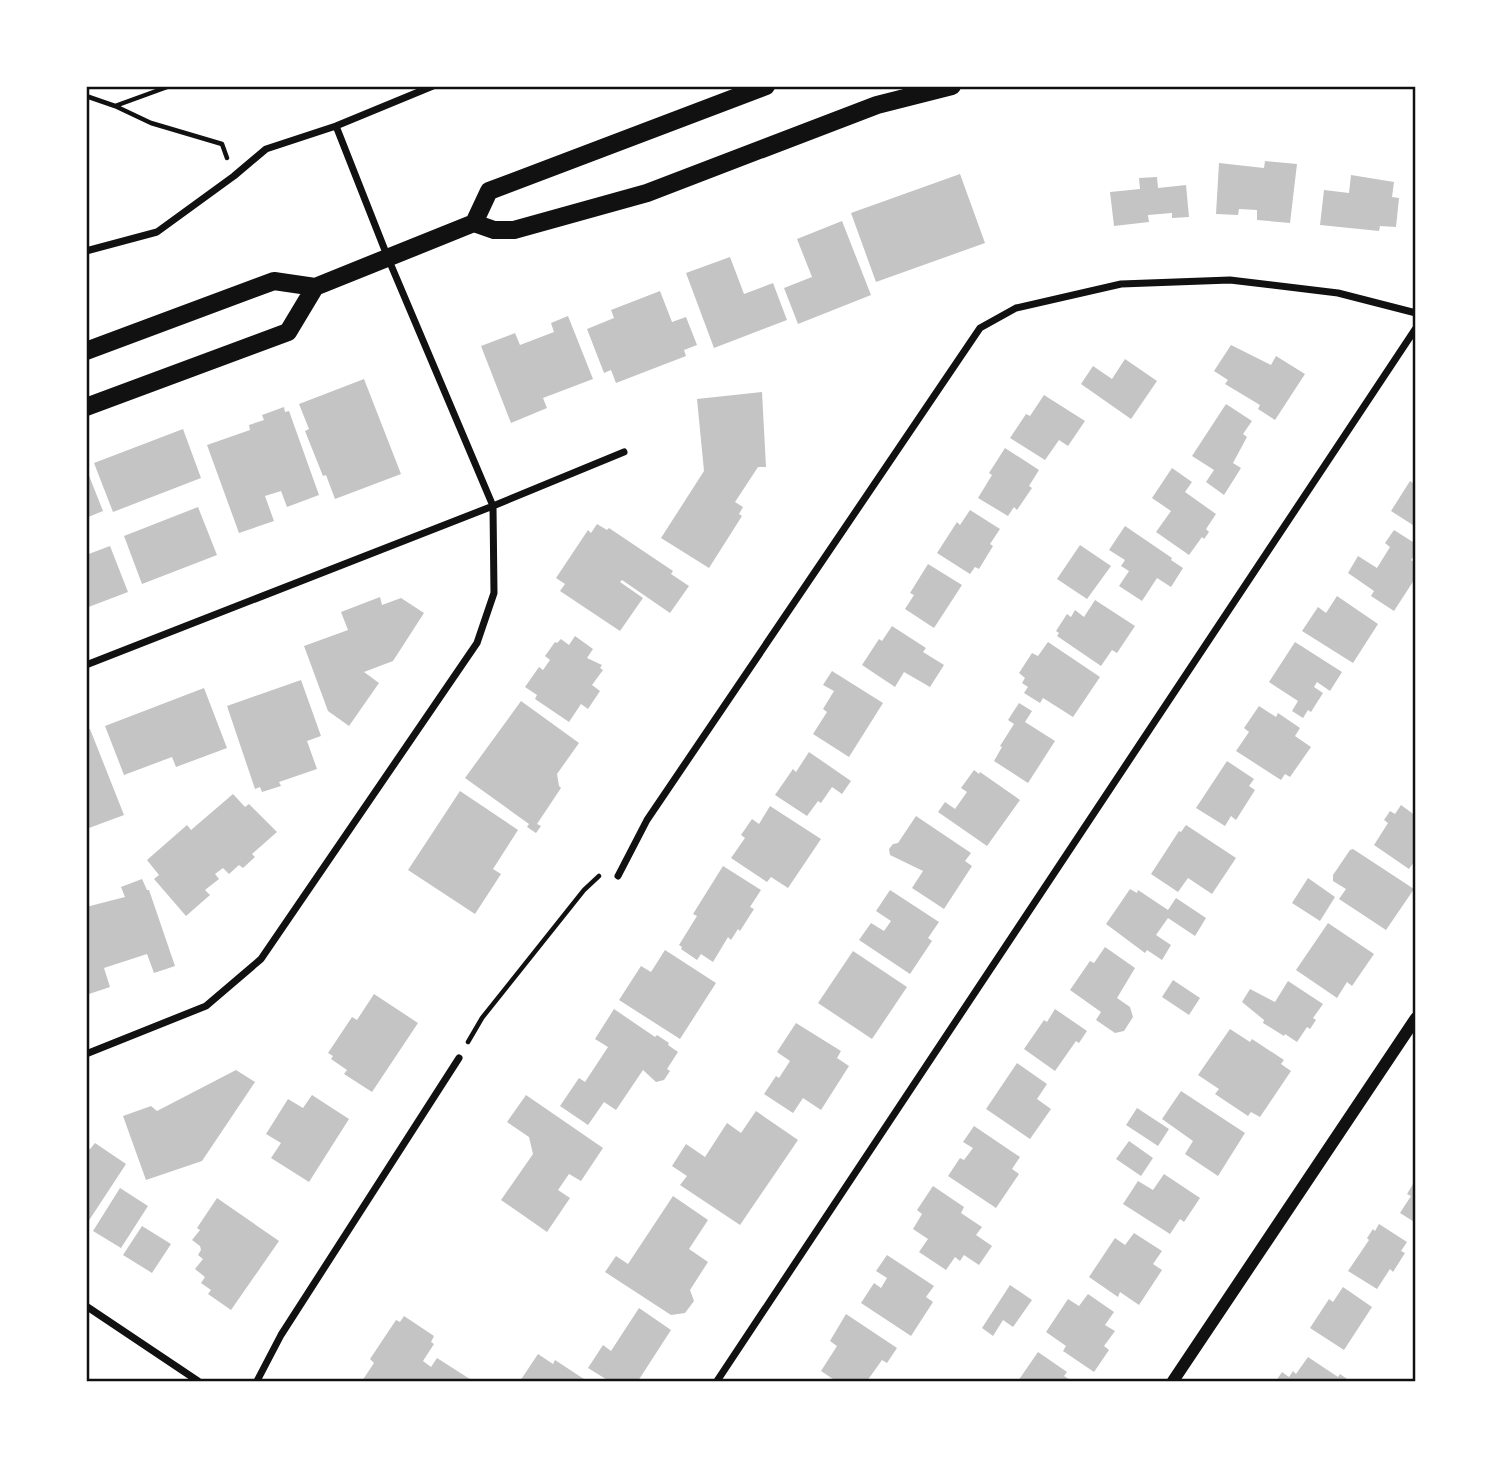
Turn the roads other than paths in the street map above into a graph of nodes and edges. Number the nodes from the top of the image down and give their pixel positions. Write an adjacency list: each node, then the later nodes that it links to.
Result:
1 (433, 86): 4 (street)
2 (766, 86): 5 (main road)
3 (952, 86): 5 (main road)
4 (336, 126): 6 (street); 7 (street)
5 (474, 223): 7 (main road)
6 (86, 251)
7 (388, 258): 8 (main road); 14 (street)
8 (314, 287): 11 (main road); 12 (main road)
9 (1416, 313): 16 (street)
10 (1416, 328): 23 (street)
11 (86, 351)
12 (86, 407)
13 (624, 453): 14 (street)
14 (493, 506): 15 (street); 18 (street)
15 (86, 665)
16 (618, 876)
17 (1416, 1018): 24 (street)
18 (86, 1054)
19 (460, 1058): 22 (street)
20 (86, 1306): 21 (street)
21 (198, 1381)
22 (257, 1381)
23 (717, 1381)
24 (1173, 1381)

